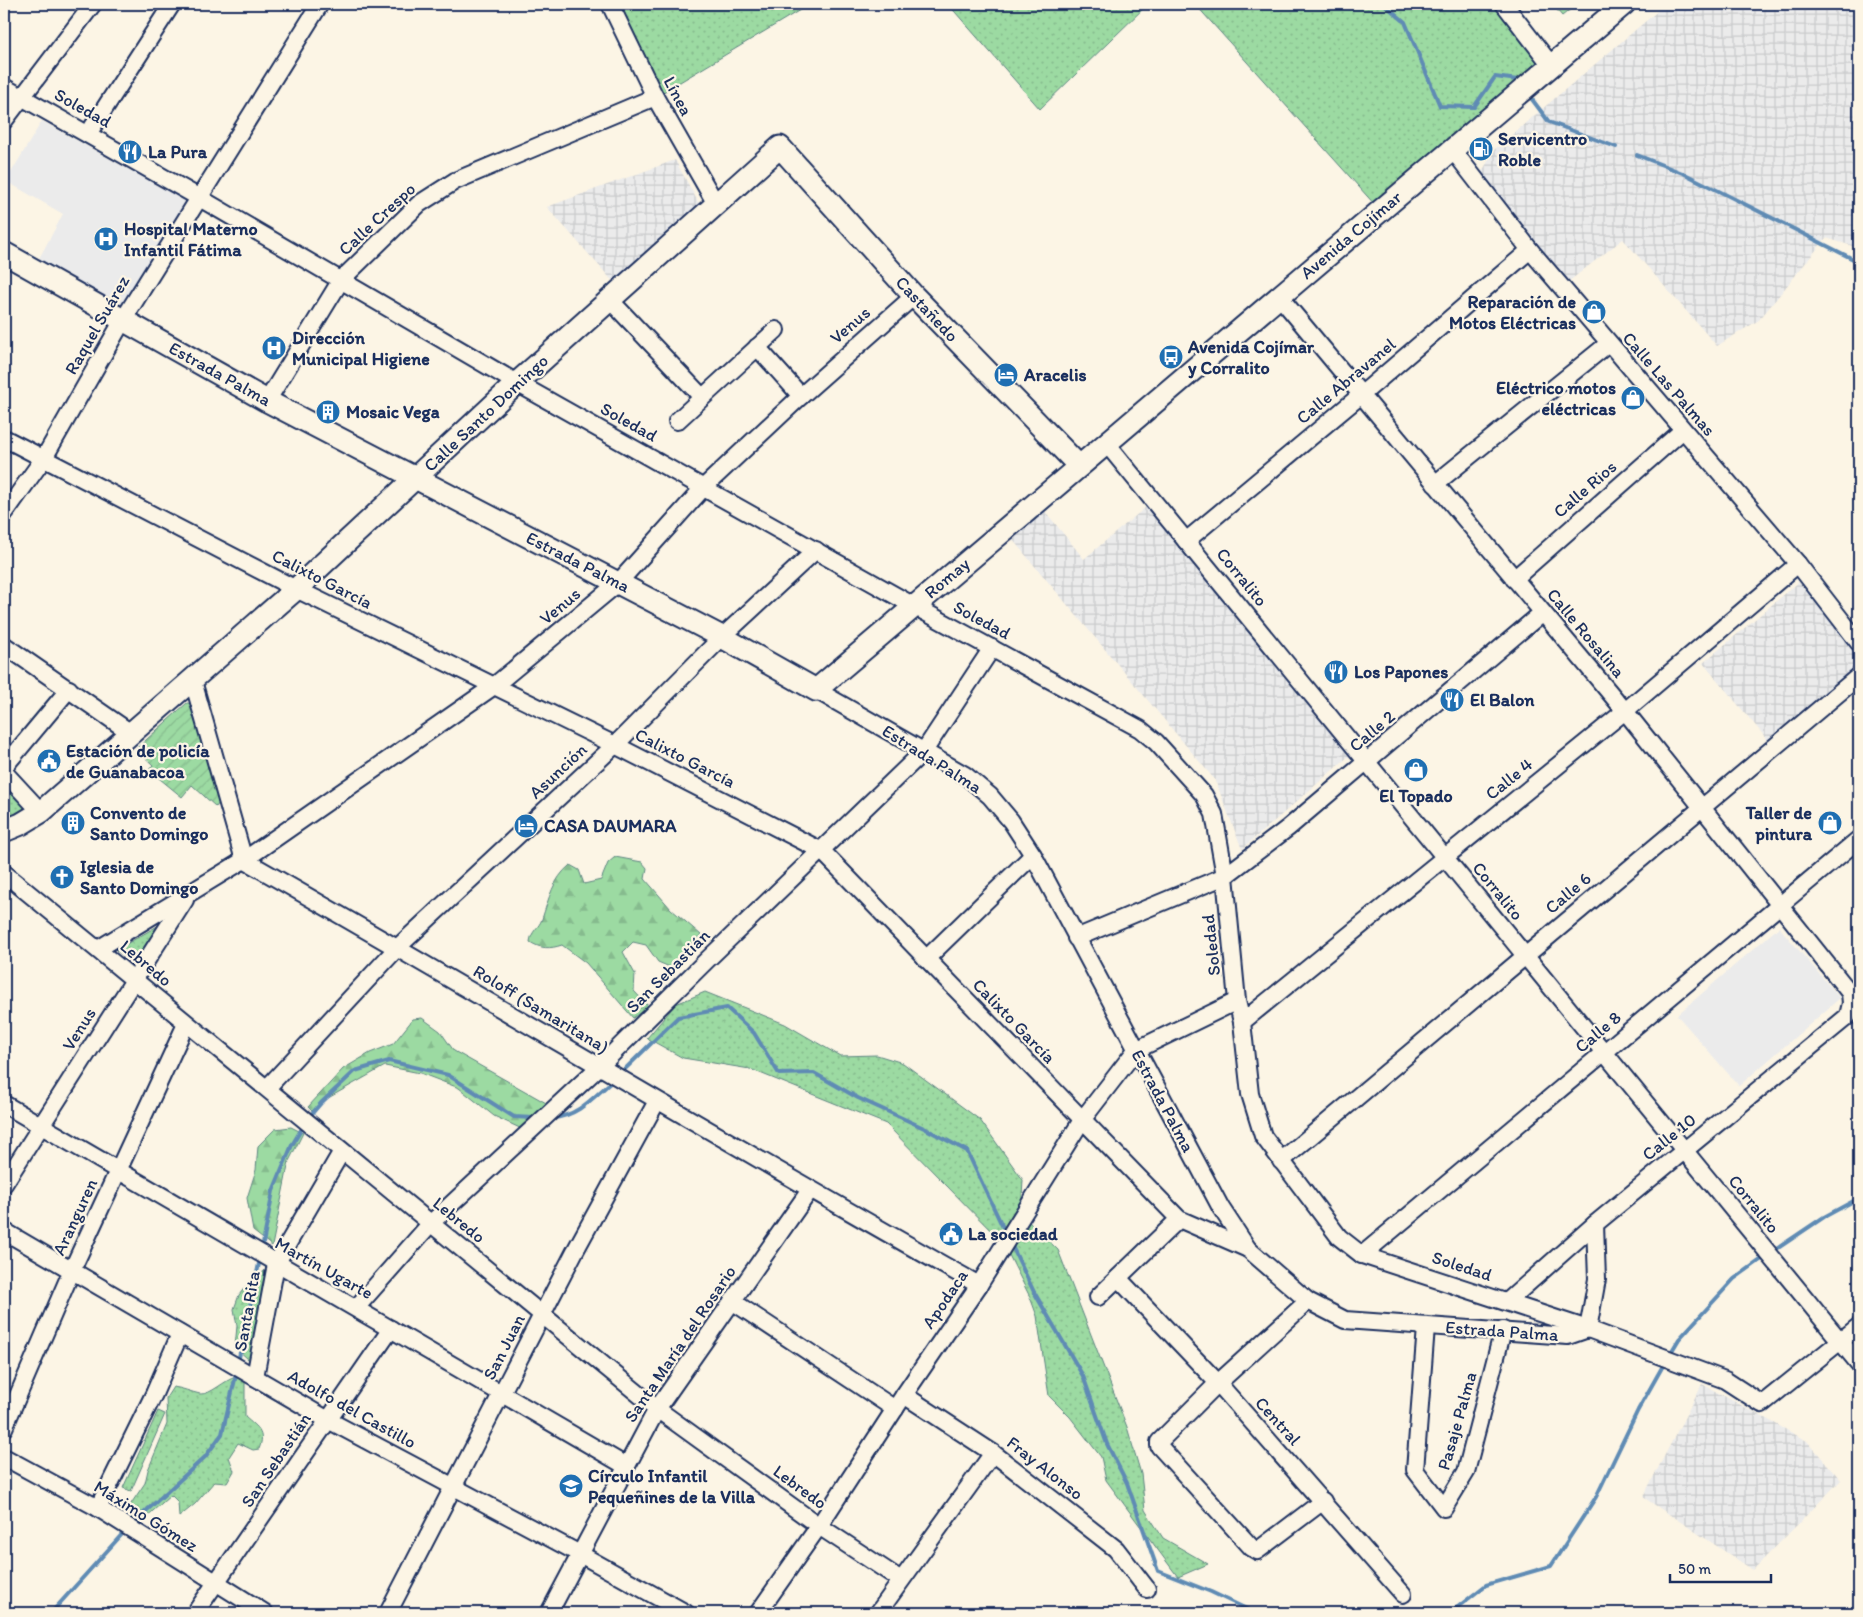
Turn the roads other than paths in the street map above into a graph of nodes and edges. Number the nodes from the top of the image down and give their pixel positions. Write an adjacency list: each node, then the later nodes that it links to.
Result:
1 (93, 4): 9 (street)
2 (172, 4): 12 (street)
3 (320, 4): 15 (street, Raquel Suárez)
4 (610, 4): 10 (street, Línea)
5 (1504, 4): 7 (street)
6 (1624, 4): 7 (main road, Avenida Cojímar)
7 (1551, 64): 14 (main road, Avenida Cojímar)
8 (4, 87): 9 (street, Soledad)
9 (22, 97): 11 (street); 12 (street, Soledad)
10 (655, 97): 16 (street, Línea); 19 (street, Calle Crespo)
11 (4, 121)
12 (88, 134): 15 (street, Soledad)
13 (780, 147): 16 (main road, Calle Santo Domingo); 20 (main road, Castañedo)
14 (1452, 149): 17 (street, Calle Las Palmas); 21 (main road, Avenida Cojímar)
15 (198, 197): 19 (street, Soledad); 23 (street, Raquel Suárez)
16 (716, 204): 22 (main road, Calle Santo Domingo)
17 (1530, 250): 25 (street, Calle Las Palmas); 28 (street, Calle Abravanel)
18 (4, 253): 23 (main road, Estrada Palma)
19 (341, 280): 27 (street, Soledad); 31 (street, Calle Crespo)
20 (914, 296): 29 (street, Venus); 37 (main road, Castañedo)
21 (1279, 296): 28 (street, Calle Rosalina); 35 (main road, Avenida Cojímar)
22 (610, 300): 27 (main road, Calle Santo Domingo); 30 (street)
23 (123, 320): 31 (main road, Estrada Palma); 36 (street, Raquel Suárez)
24 (776, 330): 26 (street)
25 (1608, 344): 33 (street, Calle Las Palmas); 39 (street)
26 (757, 347): 29 (street); 30 (street)
27 (517, 384): 38 (main road, Calle Santo Domingo); 40 (street, Soledad)
28 (1361, 395): 39 (street, Calle Rosalina); 42 (street, Calle Abravanel)
29 (801, 396): 40 (street, Venus)
30 (702, 398): 32 (street)
31 (268, 401): 38 (main road, Estrada Palma)
32 (677, 421)
33 (1683, 430): 44 (street, Calle Las Palmas); 45 (street, Calle Rios)
34 (4, 438): 36 (street, Calixto García)
35 (1106, 443): 37 (main road, Avenida Cojímar); 42 (street, Corralito)
36 (44, 458): 41 (street, Raquel Suárez); 47 (street, Calixto García)
37 (1079, 466): 48 (main road, Romay)
38 (416, 479): 46 (main road, Estrada Palma); 47 (main road, Calle Santo Domingo)
39 (1435, 484): 45 (street, Calle Rosalina)
40 (704, 486): 43 (street, Soledad); 46 (street, Venus)
41 (4, 514)
42 (1186, 541): 63 (street, Corralito)
43 (816, 550): 48 (street, Soledad); 50 (street, Asunción)
44 (1798, 564): 51 (street, Calle Las Palmas); 59 (street, Calle 4)
45 (1514, 579): 49 (street, Calle Rosalina)
46 (618, 583): 50 (main road, Estrada Palma); 56 (street, Venus)
47 (296, 589): 55 (main road, Calle Santo Domingo); 56 (street, Calixto García)
48 (914, 606): 53 (street, Soledad); 58 (main road, Romay)
49 (1542, 613): 59 (street, Calle Rosalina); 63 (street, Calle 2)
50 (722, 637): 58 (main road, Estrada Palma); 61 (street, Asunción)
51 (1859, 643)
52 (4, 645): 57 (street)
53 (992, 648): 62 (street, San Sebastián); 76 (street, Soledad)
54 (1859, 676): 66 (street, Calle 6)
55 (193, 680): 60 (main road, Calle Santo Domingo); 74 (street)
56 (494, 686): 61 (street, Calixto García); 74 (street, Venus)
57 (69, 689): 60 (street); 64 (street)
58 (816, 690): 62 (street, Estrada Palma)
59 (1625, 711): 66 (street, Calle Rosalina); 73 (street, Calle 4)
60 (131, 733): 67 (main road, Calle Santo Domingo)
61 (615, 745): 71 (street, Calixto García); 80 (street, Asunción)
62 (924, 752): 71 (street, San Sebastián); 72 (street, Estrada Palma)
63 (1366, 762): 73 (street, Corralito); 76 (street, Calle 2)
64 (4, 767)
65 (4, 772): 67 (street)
66 (1703, 807): 78 (street, Calle Rosalina); 82 (street, Calle 6)
67 (41, 812): 68 (main road, Calle Santo Domingo)
68 (12, 828): 69 (street)
69 (4, 839)
70 (1859, 839): 78 (street, Calle 8)
71 (822, 851): 83 (street, Calixto García); 91 (street, San Sebastián)
72 (1033, 855): 79 (street, Estrada Palma); 83 (street)
73 (1445, 857): 82 (street, Corralito); 87 (street, Calle 4)
74 (244, 860): 77 (street, Venus); 80 (street, Roloff (Samaritana))
75 (4, 873): 81 (street, Lebredo)
76 (1225, 876): 79 (street, Calle 2); 85 (street, Soledad)
77 (188, 895): 81 (street, Venus); 84 (street, Venus)
78 (1781, 905): 86 (street, Calle Rosalina); 90 (street, Calle 8)
79 (1076, 938): 89 (street, Estrada Palma)
80 (398, 948): 91 (street, Roloff (Samaritana)); 92 (street, Asunción)
81 (98, 949): 84 (street, Lebredo)
82 (1524, 954): 90 (street, Corralito); 99 (street, Calle 6)
83 (926, 959): 95 (street, Calixto García)
84 (134, 979): 88 (street, Lebredo); 96 (street, Venus)
85 (1237, 1001): 87 (street, Soledad); 89 (street, Apodaca)
86 (1851, 1004): 97 (street, Calle 10)
87 (1242, 1022): 99 (street, Soledad)
88 (186, 1024): 92 (street, Lebredo); 100 (street, Aranguren)
89 (1136, 1050): 95 (street, Apodaca); 107 (street, Estrada Palma)
90 (1605, 1053): 97 (street, Corralito); 108 (street, Calle 8)
91 (599, 1067): 93 (street, Roloff (Samaritana)); 104 (street, San Sebastián)
92 (267, 1088): 98 (street, Lebredo)
93 (658, 1101): 102 (street, Roloff (Samaritana)); 118 (street, San Juan)
94 (4, 1104): 96 (street, Martín Ugarte)
95 (1082, 1120): 103 (street, Calixto García); 112 (street, Apodaca)
96 (42, 1126): 100 (street, Martín Ugarte); 101 (street, Venus)
97 (1684, 1150): 105 (street, Calle 10); 125 (street, Corralito)
98 (342, 1151): 104 (street, Lebredo); 109 (street, Santa Rita)
99 (1280, 1161): 108 (street, Soledad)
100 (118, 1170): 109 (street, Martín Ugarte); 110 (street, Aranguren)
101 (4, 1184)
102 (810, 1190): 112 (street, Roloff (Samaritana)); 114 (street, Santa María del Rosario)
103 (1179, 1219): 107 (street, Calixto García); 111 (street)
104 (431, 1223): 117 (street, San Sebastián); 118 (street, Lebredo)
105 (1595, 1224): 116 (street, Calle 10); 122 (street)
106 (4, 1231): 110 (street, Adolfo del Castillo)
107 (1248, 1250): 115 (street, Estrada Palma)
108 (1362, 1255): 116 (street, Soledad)
109 (267, 1258): 117 (street, Martín Ugarte); 127 (street, Santa Rita)
110 (72, 1270): 124 (street, Adolfo del Castillo); 134 (street, Aranguren)
111 (1118, 1278): 113 (street); 128 (street, Central)
112 (979, 1285): 130 (street, Apodaca)
113 (1098, 1297)
114 (732, 1301): 131 (street, Santa María del Rosario); 132 (street)
115 (1308, 1301): 120 (street, Estrada Palma); 128 (street)
116 (1508, 1301): 122 (street, Soledad)
117 (356, 1308): 121 (street, Martín Ugarte)
118 (544, 1314): 129 (street, San Juan); 131 (street, Lebredo)
119 (1859, 1326): 125 (street)
120 (1426, 1327): 123 (street, Estrada Palma); 123 (street, Pasaje Palma)
121 (390, 1329): 129 (street, Martín Ugarte); 133 (street, San Sebastián)
122 (1588, 1329): 123 (street, Estrada Palma); 125 (street)
123 (1503, 1330)
124 (180, 1334): 127 (street, Adolfo del Castillo); 140 (street)
125 (1841, 1342): 126 (street, Corralito)
126 (1859, 1364)
127 (252, 1375): 133 (street, Adolfo del Castillo)
128 (1218, 1383): 139 (street, Central); 139 (street)
129 (502, 1394): 137 (street, Martín Ugarte); 138 (street, San Juan)
130 (904, 1395): 132 (street, Apodaca); 135 (street, Fray Alonso)
131 (657, 1408): 137 (street, Santa María del Rosario); 141 (street, Lebredo)
132 (895, 1409): 141 (street, Apodaca)
133 (328, 1420): 138 (street, Adolfo del Castillo); 144 (street, San Sebastián)
134 (4, 1428)
135 (993, 1453): 143 (street); 145 (street, Fray Alonso)
136 (4, 1457): 140 (street, Máximo Gómez)
137 (626, 1466): 142 (street, Santa María del Rosario)
138 (454, 1488): 142 (street, Adolfo del Castillo); 149 (street, San Juan)
139 (1323, 1501): 146 (street, Central)
140 (98, 1508): 144 (street, Máximo Gómez)
141 (819, 1526): 143 (street, Lebredo); 152 (street, Apodaca)
142 (580, 1554): 150 (street, Santa María del Rosario); 151 (street, Adolfo del Castillo)
143 (901, 1580): 153 (street)
144 (216, 1583): 147 (street, San Sebastián); 148 (street, Máximo Gómez)
145 (1147, 1589)
146 (1403, 1594)
147 (195, 1613)
148 (265, 1613)
149 (388, 1613)
150 (549, 1613)
151 (686, 1613)
152 (758, 1613)
153 (878, 1613)

